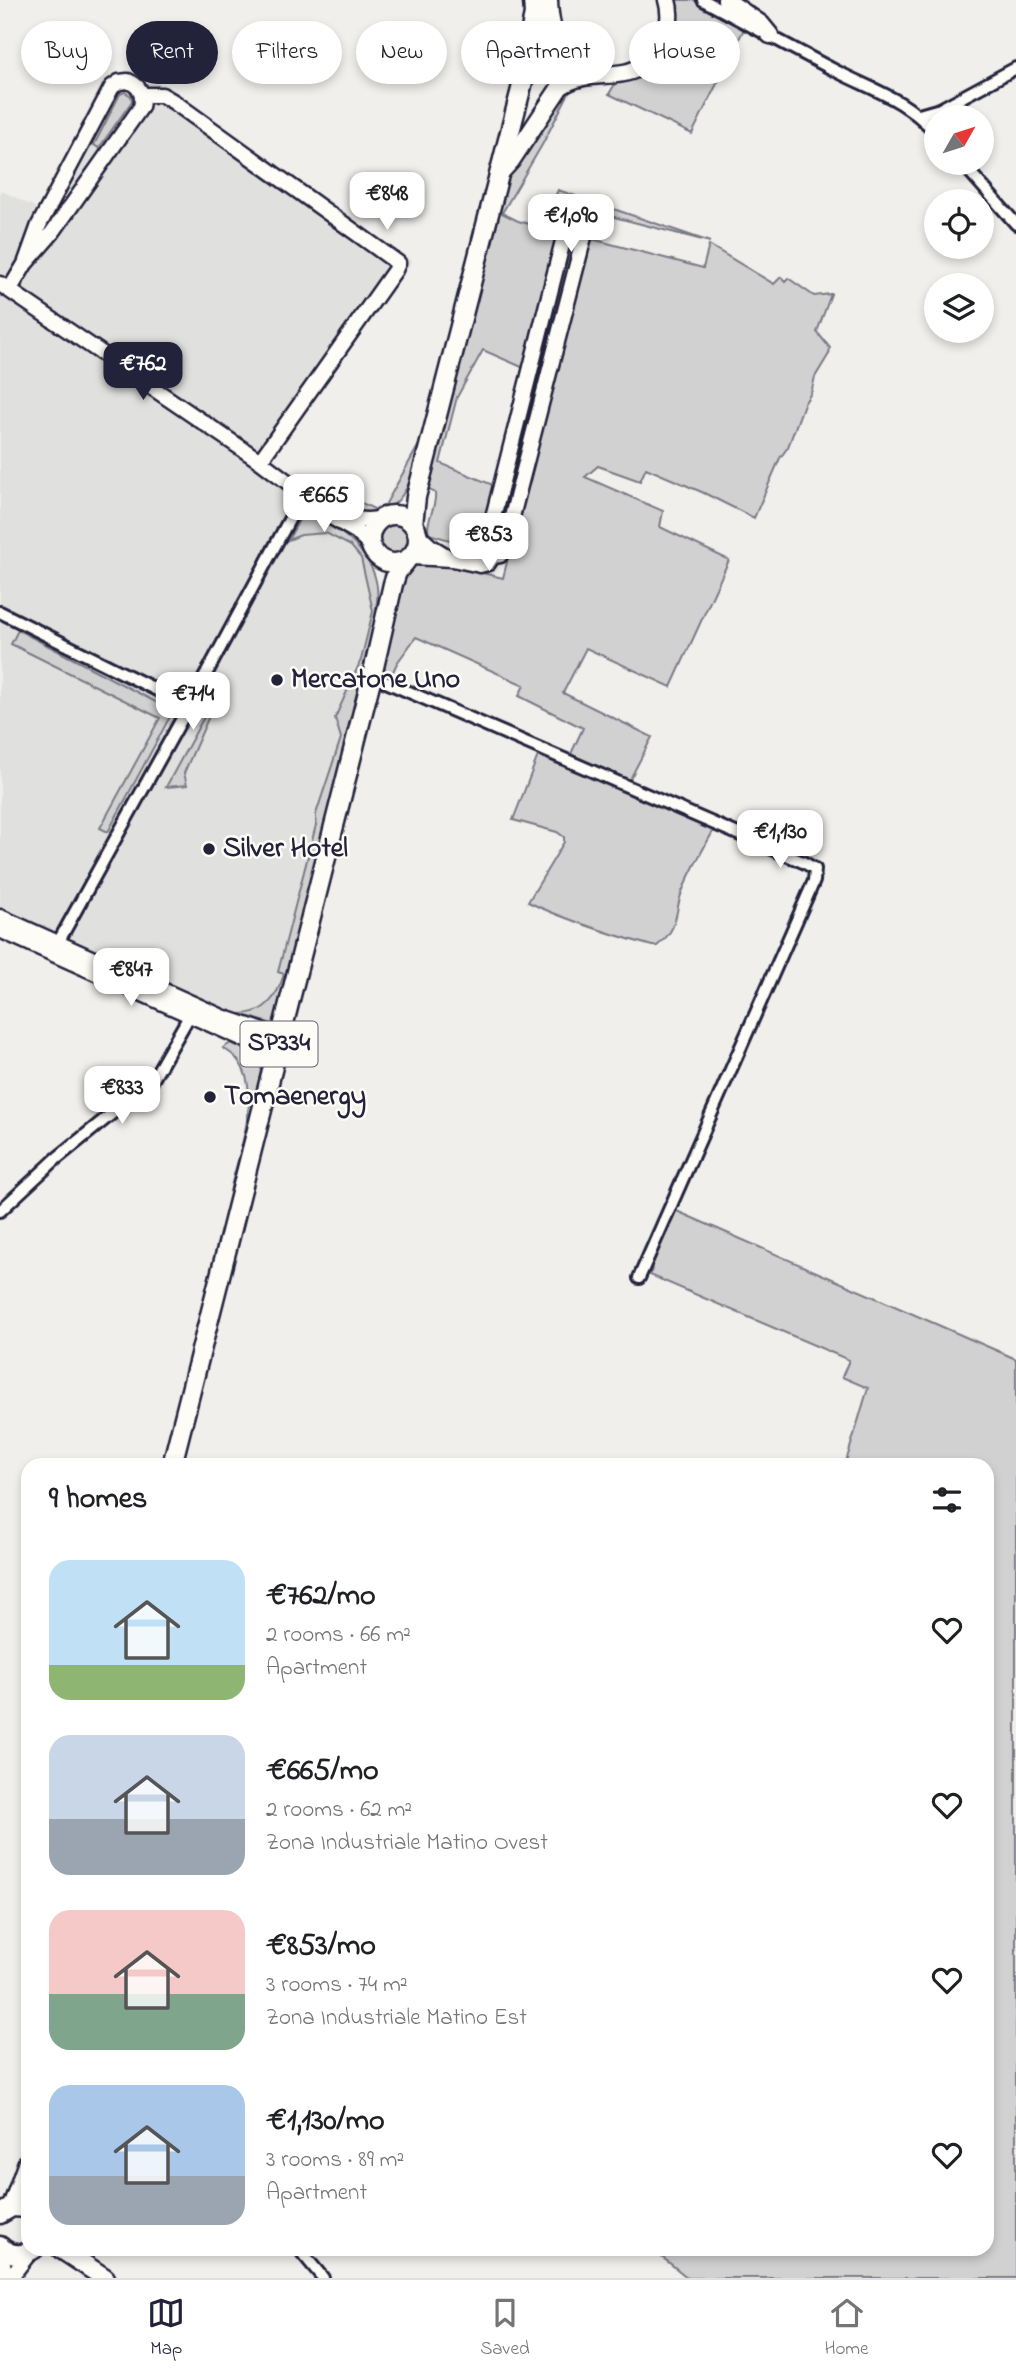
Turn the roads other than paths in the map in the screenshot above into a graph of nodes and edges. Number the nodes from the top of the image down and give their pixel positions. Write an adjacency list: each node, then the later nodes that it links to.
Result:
1 (532, 0): 6 (main road)
2 (547, 0): 7 (main road, SP334); 8 (main road)
3 (667, 0): 11 (main road)
4 (703, 0): 9 (street)
5 (726, 0): 9 (main road)
6 (532, 21)
7 (540, 21)
8 (552, 21)
9 (770, 35): 15 (street)
10 (1016, 68): 15 (street)
11 (615, 73)
12 (522, 84): 17 (main road, SP334)
13 (566, 84): 17 (main road)
14 (142, 95): 20 (street); 20 (street); 25 (street)
15 (919, 115): 16 (street)
16 (924, 120)
17 (501, 172): 26 (main road, SP334)
18 (973, 175): 19 (street)
19 (1016, 224)
20 (25, 264): 21 (street)
21 (3, 288): 25 (street)
22 (542, 322): 23 (street); 23 (street); 24 (street)
23 (560, 327): 27 (street)
24 (507, 459): 27 (street); 32 (street)
25 (260, 461): 28 (street)
26 (425, 464): 29 (main road, SP334); 30 (main road, SP334)
27 (526, 464): 32 (street)
28 (304, 495): 29 (street); 31 (street); 38 (street)
29 (386, 517): 30 (main road); 31 (main road, SP334)
30 (416, 529): 33 (street); 34 (main road, SP334)
31 (373, 550): 34 (main road); 36 (main road, SP334)
32 (493, 556): 33 (street)
33 (452, 558): 34 (street)
34 (409, 559): 36 (main road, SP334)
35 (0, 612): 38 (street)
36 (384, 623): 37 (main road, SP334)
37 (372, 676): 43 (main road, SP334); 45 (street)
38 (189, 706): 41 (street)
39 (0, 916): 41 (street)
40 (0, 930): 41 (street)
41 (55, 948): 42 (street)
42 (192, 1010): 43 (street); 44 (street)
43 (279, 1045): 46 (main road, SP334)
44 (0, 1211)
45 (639, 1278)
46 (174, 1458)
47 (21, 2180): 48 (main road)
48 (9, 2210)
49 (0, 2248): 50 (main road); 54 (street)
50 (21, 2252)
51 (27, 2256): 54 (street)
52 (71, 2256): 55 (main road)
53 (305, 2256): 56 (street)
54 (8, 2278)
55 (104, 2278)
56 (323, 2278)

